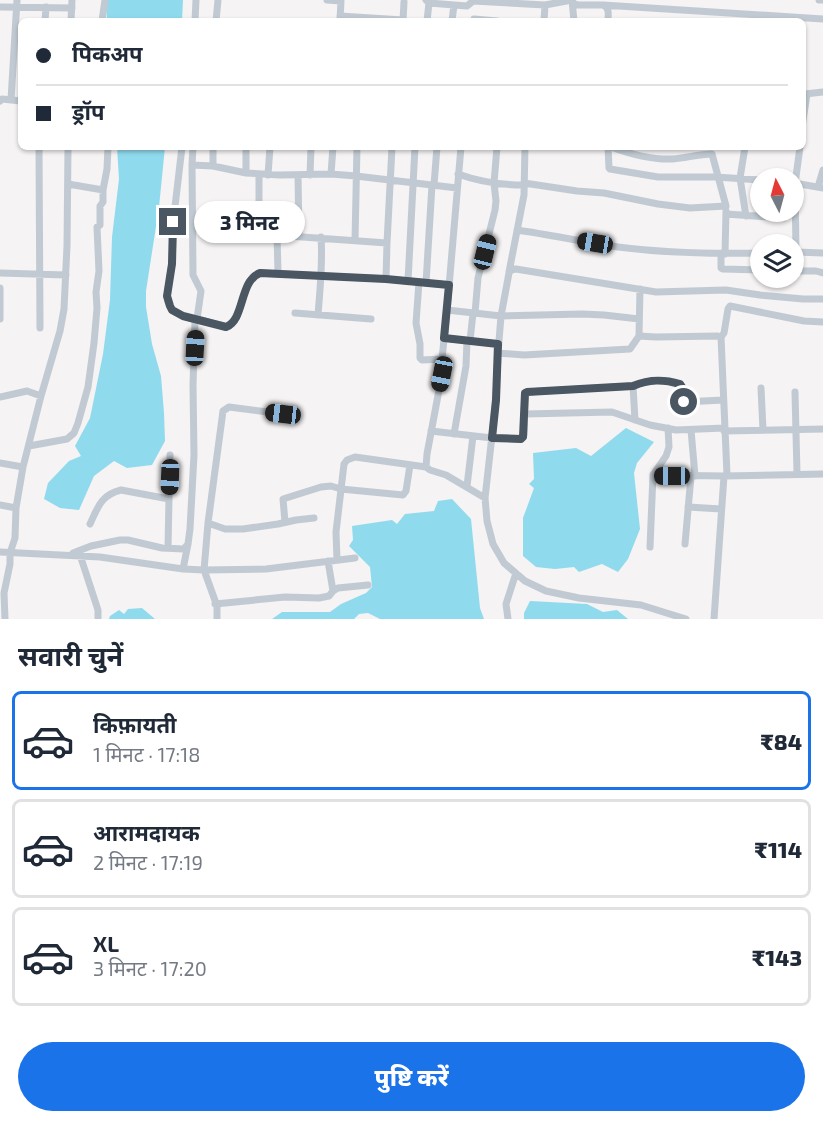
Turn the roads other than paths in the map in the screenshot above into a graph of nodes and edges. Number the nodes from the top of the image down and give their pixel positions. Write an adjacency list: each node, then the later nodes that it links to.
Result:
1 (105, 0): 19 (street)
2 (196, 0): 20 (street)
3 (218, 0): 21 (street)
4 (327, 0): 6 (street)
5 (572, 0): 12 (street); 13 (street); 28 (street)
6 (341, 1): 22 (street)
7 (404, 2): 23 (street)
8 (428, 2): 11 (street); 24 (street)
9 (17, 4): 15 (street); 16 (street); 35 (street)
10 (72, 4): 16 (street)
11 (454, 5): 14 (street); 25 (street)
12 (545, 5): 14 (street); 27 (street)
13 (603, 5): 17 (street); 29 (street)
14 (467, 6): 26 (street)
15 (0, 7)
16 (46, 8): 18 (street)
17 (753, 17): 30 (street)
18 (45, 18)
19 (102, 18)
20 (195, 18)
21 (216, 18)
22 (340, 18)
23 (403, 18)
24 (427, 18)
25 (452, 18)
26 (473, 18)
27 (544, 18)
28 (574, 18)
29 (608, 18)
30 (788, 18)
31 (806, 19): 32 (street)
32 (823, 19)
33 (823, 92): 34 (street)
34 (806, 94)
35 (10, 100): 36 (street); 37 (street)
36 (0, 101)
37 (18, 101)
38 (39, 150): 104 (street)
39 (68, 150): 77 (street)
40 (108, 150): 83 (street)
41 (182, 150): 122 (street)
42 (193, 150): 59 (street)
43 (213, 150): 60 (street)
44 (246, 150): 63 (street)
45 (270, 150): 67 (street)
46 (311, 150): 69 (street)
47 (333, 150): 65 (street)
48 (357, 150): 70 (street)
49 (392, 150): 73 (street)
50 (415, 150): 75 (street)
51 (437, 150): 79 (street)
52 (461, 150): 66 (street)
53 (497, 150): 76 (street)
54 (525, 150): 78 (street)
55 (609, 150): 71 (street)
56 (618, 150): 71 (street)
57 (745, 150): 72 (street)
58 (800, 150): 61 (street)
59 (192, 165): 60 (street); 122 (street)
60 (213, 166): 63 (street)
61 (796, 168)
62 (823, 170): 82 (street)
63 (246, 173): 64 (street)
64 (259, 174): 67 (street); 89 (street)
65 (331, 174): 69 (street); 70 (street)
66 (458, 174): 76 (street); 81 (street)
67 (268, 175): 68 (street)
68 (298, 175): 69 (street); 90 (street)
69 (310, 175)
70 (356, 176): 73 (street); 92 (street)
71 (718, 177): 72 (street); 84 (street)
72 (740, 178): 74 (street); 86 (street)
73 (391, 179): 75 (street); 93 (street)
74 (750, 179)
75 (414, 182): 79 (street); 108 (street)
76 (494, 183): 78 (street); 116 (street)
77 (68, 184): 83 (street); 105 (street)
78 (524, 184): 84 (street); 88 (street)
79 (433, 185): 81 (street); 109 (street)
80 (804, 185): 82 (street)
81 (457, 188): 110 (street)
82 (820, 188)
83 (103, 190): 151 (street)
84 (726, 206): 85 (street)
85 (726, 214): 86 (street); 97 (street)
86 (746, 216): 87 (street)
87 (750, 216)
88 (517, 230): 97 (street); 102 (street)
89 (277, 234): 90 (street); 101 (street)
90 (299, 236): 91 (street)
91 (321, 237): 92 (street); 106 (street)
92 (355, 240): 93 (street)
93 (387, 243): 107 (street)
94 (804, 252): 96 (street)
95 (750, 253): 97 (street)
96 (823, 253)
97 (723, 254): 98 (street)
98 (750, 270)
99 (804, 271): 103 (street)
100 (0, 273): 104 (street)
101 (278, 273): 106 (street); 122 (street)
102 (509, 273): 112 (street); 118 (street)
103 (823, 273)
104 (39, 274): 105 (street); 124 (street)
105 (66, 274): 135 (street)
106 (322, 275): 107 (street); 117 (street)
107 (386, 279): 108 (street)
108 (408, 281): 109 (street)
109 (423, 282): 110 (street); 131 (street)
110 (449, 285): 114 (street)
111 (0, 288): 119 (street)
112 (640, 289): 113 (street); 121 (street)
113 (823, 299)
114 (447, 310): 116 (street); 127 (street)
115 (295, 313): 117 (street)
116 (474, 313): 118 (street); 128 (street)
117 (318, 315): 120 (street)
118 (501, 316): 121 (street); 129 (street)
119 (0, 319)
120 (371, 319)
121 (639, 319): 125 (street)
122 (196, 320): 174 (street)
123 (823, 322): 126 (street)
124 (40, 328)
125 (639, 336): 126 (street); 130 (street)
126 (721, 337): 137 (street)
127 (444, 338): 128 (street); 131 (street)
128 (468, 341): 129 (street); 148 (street)
129 (498, 344): 130 (street)
130 (498, 353): 150 (street)
131 (442, 359): 147 (street)
132 (633, 386): 137 (street); 139 (street); 140 (street)
133 (761, 387): 145 (street)
134 (795, 392): 146 (street)
135 (41, 396): 136 (street); 151 (street)
136 (0, 397)
137 (723, 400): 144 (street)
138 (283, 414): 172 (street)
139 (525, 414): 140 (street); 150 (street)
140 (635, 420): 141 (street)
141 (668, 428): 143 (street); 159 (street)
142 (823, 429): 146 (street)
143 (691, 430): 144 (street); 160 (street)
144 (724, 430): 145 (street); 161 (street)
145 (763, 430): 146 (street)
146 (796, 430): 157 (street)
147 (432, 431): 148 (street); 156 (street)
148 (454, 434): 149 (street)
149 (473, 436): 150 (street); 162 (street)
150 (492, 438): 164 (street)
151 (29, 446): 155 (street)
152 (170, 455): 165 (street)
153 (0, 463): 155 (street)
154 (410, 465): 156 (street); 163 (street); 163 (street)
155 (23, 467): 168 (street)
156 (426, 467): 162 (street)
157 (797, 474): 158 (street); 161 (street)
158 (823, 474)
159 (653, 475): 160 (street); 176 (street)
160 (693, 476): 161 (street); 167 (street)
161 (725, 476): 169 (street)
162 (467, 486): 164 (street)
163 (341, 489): 171 (street); 183 (street)
164 (485, 498): 187 (street)
165 (169, 499): 173 (street); 177 (street)
166 (0, 505): 168 (street)
167 (688, 507): 169 (street); 175 (street)
168 (16, 508): 179 (street)
169 (722, 509): 197 (street)
170 (314, 518): 171 (street)
171 (285, 522): 172 (street)
172 (208, 523): 186 (street)
173 (90, 524)
174 (188, 544): 177 (street); 185 (street)
175 (685, 544)
176 (650, 547)
177 (168, 548): 180 (street)
178 (0, 552): 179 (street)
179 (10, 553): 180 (street); 192 (street)
180 (63, 555): 181 (street)
181 (80, 555): 185 (street); 193 (street)
182 (355, 558): 183 (street)
183 (337, 560): 184 (street)
184 (328, 561): 186 (street); 189 (street)
185 (183, 569): 186 (street)
186 (204, 570): 190 (street)
187 (516, 573): 191 (street); 195 (street)
188 (368, 585): 189 (street)
189 (333, 591): 190 (street)
190 (215, 604): 194 (street)
191 (674, 617): 196 (street)
192 (5, 619)
193 (98, 619)
194 (217, 619)
195 (508, 619)
196 (686, 619)
197 (714, 619)

